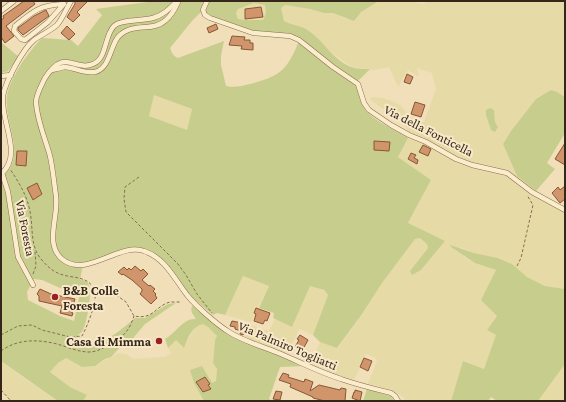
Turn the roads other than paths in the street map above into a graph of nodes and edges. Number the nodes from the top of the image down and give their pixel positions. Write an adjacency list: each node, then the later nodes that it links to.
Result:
1 (14, 1): 6 (street)
2 (71, 1): 5 (street)
3 (178, 1): 7 (street); 7 (street)
4 (207, 1): 11 (street, Via della Fonticella)
5 (64, 4): 5 (street); 8 (street)
6 (1, 11)
7 (51, 70): 13 (street, Via Palmiro Togliatti)
8 (11, 74): 9 (street); 10 (street)
9 (1, 76)
10 (2, 173): 12 (street, Via Foresta)
11 (565, 210)
12 (32, 283)
13 (398, 401)

